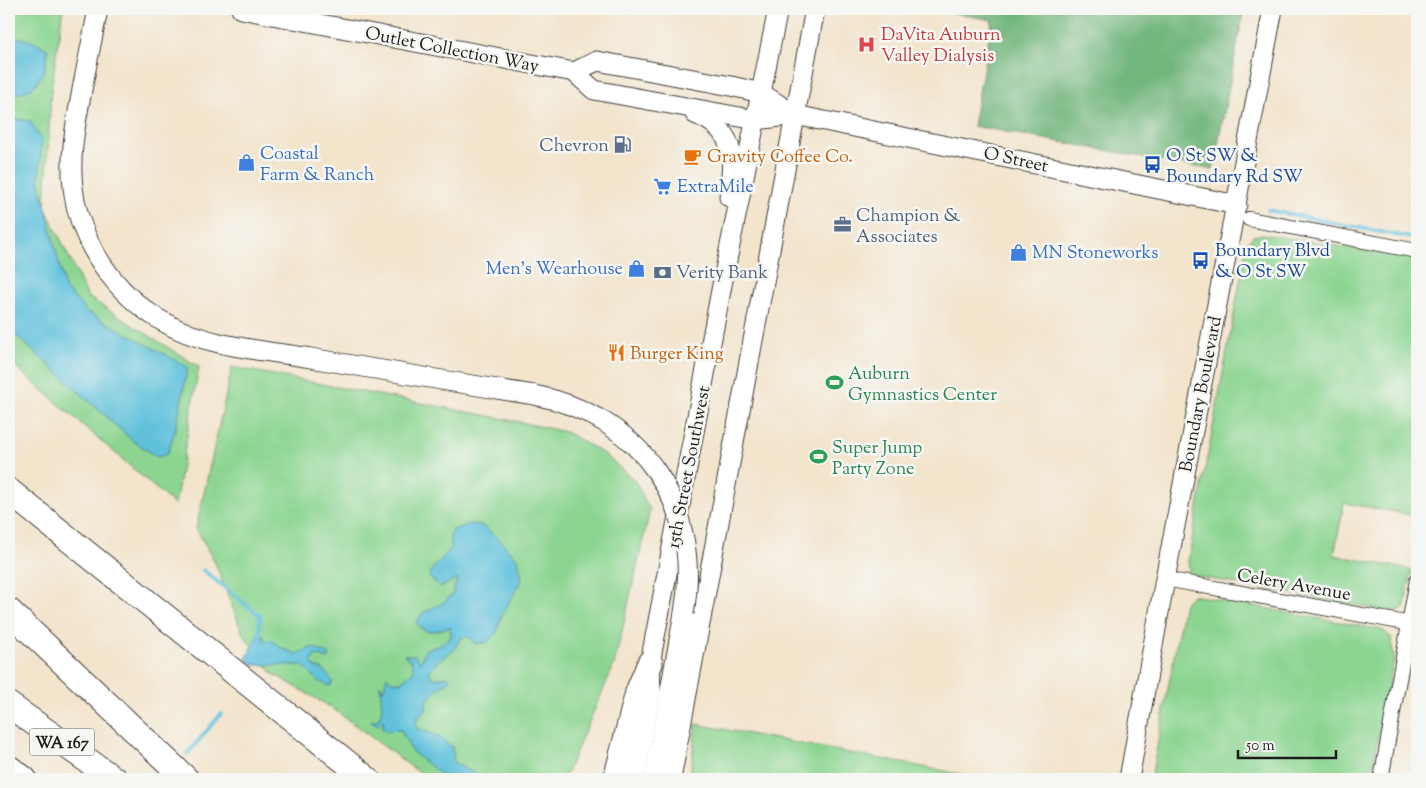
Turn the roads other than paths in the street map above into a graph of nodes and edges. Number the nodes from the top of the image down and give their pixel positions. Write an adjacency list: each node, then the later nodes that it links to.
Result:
1 (98, 9): 30 (main road, bridge)
2 (241, 9): 6 (main road, Outlet Collection Way)
3 (778, 9): 7 (main road, 15th Street Southwest)
4 (815, 9): 9 (main road)
5 (1273, 9): 11 (main road, Boundary Boulevard)
6 (574, 72): 7 (main road); 8 (main road)
7 (761, 93): 9 (main road, O Street); 10 (main road, 15th Street Southwest)
8 (659, 102): 10 (main road); 13 (main road)
9 (795, 115): 10 (main road, O Street); 11 (main road, O Street); 31 (main road)
10 (756, 120): 13 (main road, 15th Street Southwest)
11 (1243, 212): 12 (street); 15 (main road, Boundary Boulevard)
12 (1417, 251)
13 (722, 285): 19 (main road, 15th Street Southwest)
14 (9, 491): 21 (highway)
15 (1165, 579): 18 (street, Celery Avenue); 32 (main road, Boundary Boulevard)
16 (1417, 580): 18 (street)
17 (9, 611): 25 (highway)
18 (1413, 625): 33 (street)
19 (650, 663): 28 (highway); 29 (main road, 15th Street Southwest)
20 (9, 705): 24 (highway, WA 167)
21 (283, 710): 26 (highway); 27 (highway)
22 (9, 768): 23 (highway)
23 (24, 779)
24 (114, 779)
25 (186, 779)
26 (357, 779)
27 (367, 779)
28 (616, 779)
29 (635, 779)
30 (654, 779)
31 (671, 779)
32 (1129, 779)
33 (1381, 779)

